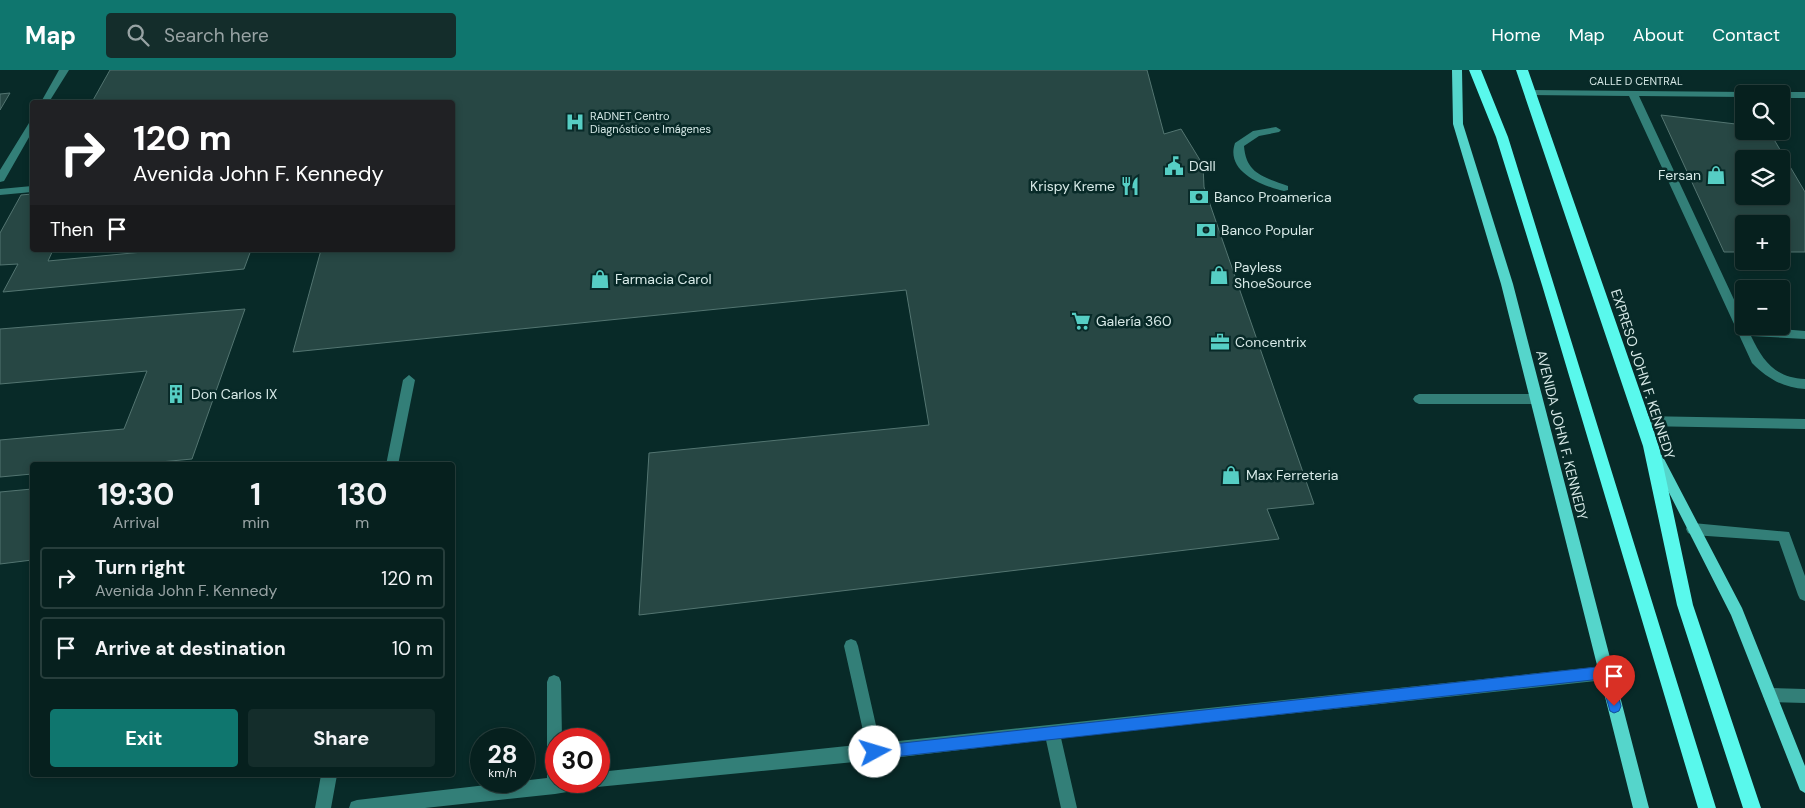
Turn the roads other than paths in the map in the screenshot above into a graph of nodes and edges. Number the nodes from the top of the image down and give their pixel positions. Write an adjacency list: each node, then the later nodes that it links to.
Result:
1 (64, 70): 10 (street)
2 (1457, 70): 24 (main road, AVENIDA JOHN F. KENNEDY)
3 (1475, 70): 48 (highway)
4 (1522, 70): 5 (highway, EXPRESO JOHN F. KENNEDY)
5 (1529, 93): 6 (street, CALLE D CENTRAL); 25 (highway, EXPRESO JOHN F. KENNEDY)
6 (1633, 94): 7 (street, CALLE D CENTRAL); 17 (street)
7 (1735, 94)
8 (1790, 94): 9 (street)
9 (1805, 95)
10 (46, 100)
11 (30, 127): 13 (street)
12 (1276, 130): 14 (street)
13 (0, 179)
14 (1284, 188)
15 (30, 189): 16 (street)
16 (0, 192)
17 (1735, 315)
18 (1790, 334): 20 (street)
19 (1744, 335): 22 (street)
20 (1805, 335)
21 (409, 380): 28 (street)
22 (1805, 384)
23 (1419, 399): 24 (street)
24 (1536, 399): 32 (main road, AVENIDA JOHN F. KENNEDY)
25 (1642, 421): 26 (street); 27 (highway, EXPRESO JOHN F. KENNEDY)
26 (1805, 424)
27 (1651, 446): 29 (main road); 49 (highway, EXPRESO JOHN F. KENNEDY)
28 (393, 462)
29 (1693, 529): 30 (street); 34 (main road)
30 (1805, 595)
31 (851, 646): 38 (street)
32 (1606, 673): 37 (street); 47 (main road, AVENIDA JOHN F. KENNEDY)
33 (554, 682): 36 (street)
34 (1770, 695): 35 (street); 41 (main road)
35 (1805, 696)
36 (554, 728)
37 (1052, 733): 38 (street); 46 (street)
38 (875, 752): 40 (street)
39 (329, 777): 44 (street)
40 (610, 779)
41 (1805, 785)
42 (545, 787): 43 (street)
43 (422, 804): 45 (street)
44 (323, 808)
45 (357, 808)
46 (1069, 808)
47 (1641, 808)
48 (1707, 808)
49 (1752, 808)

